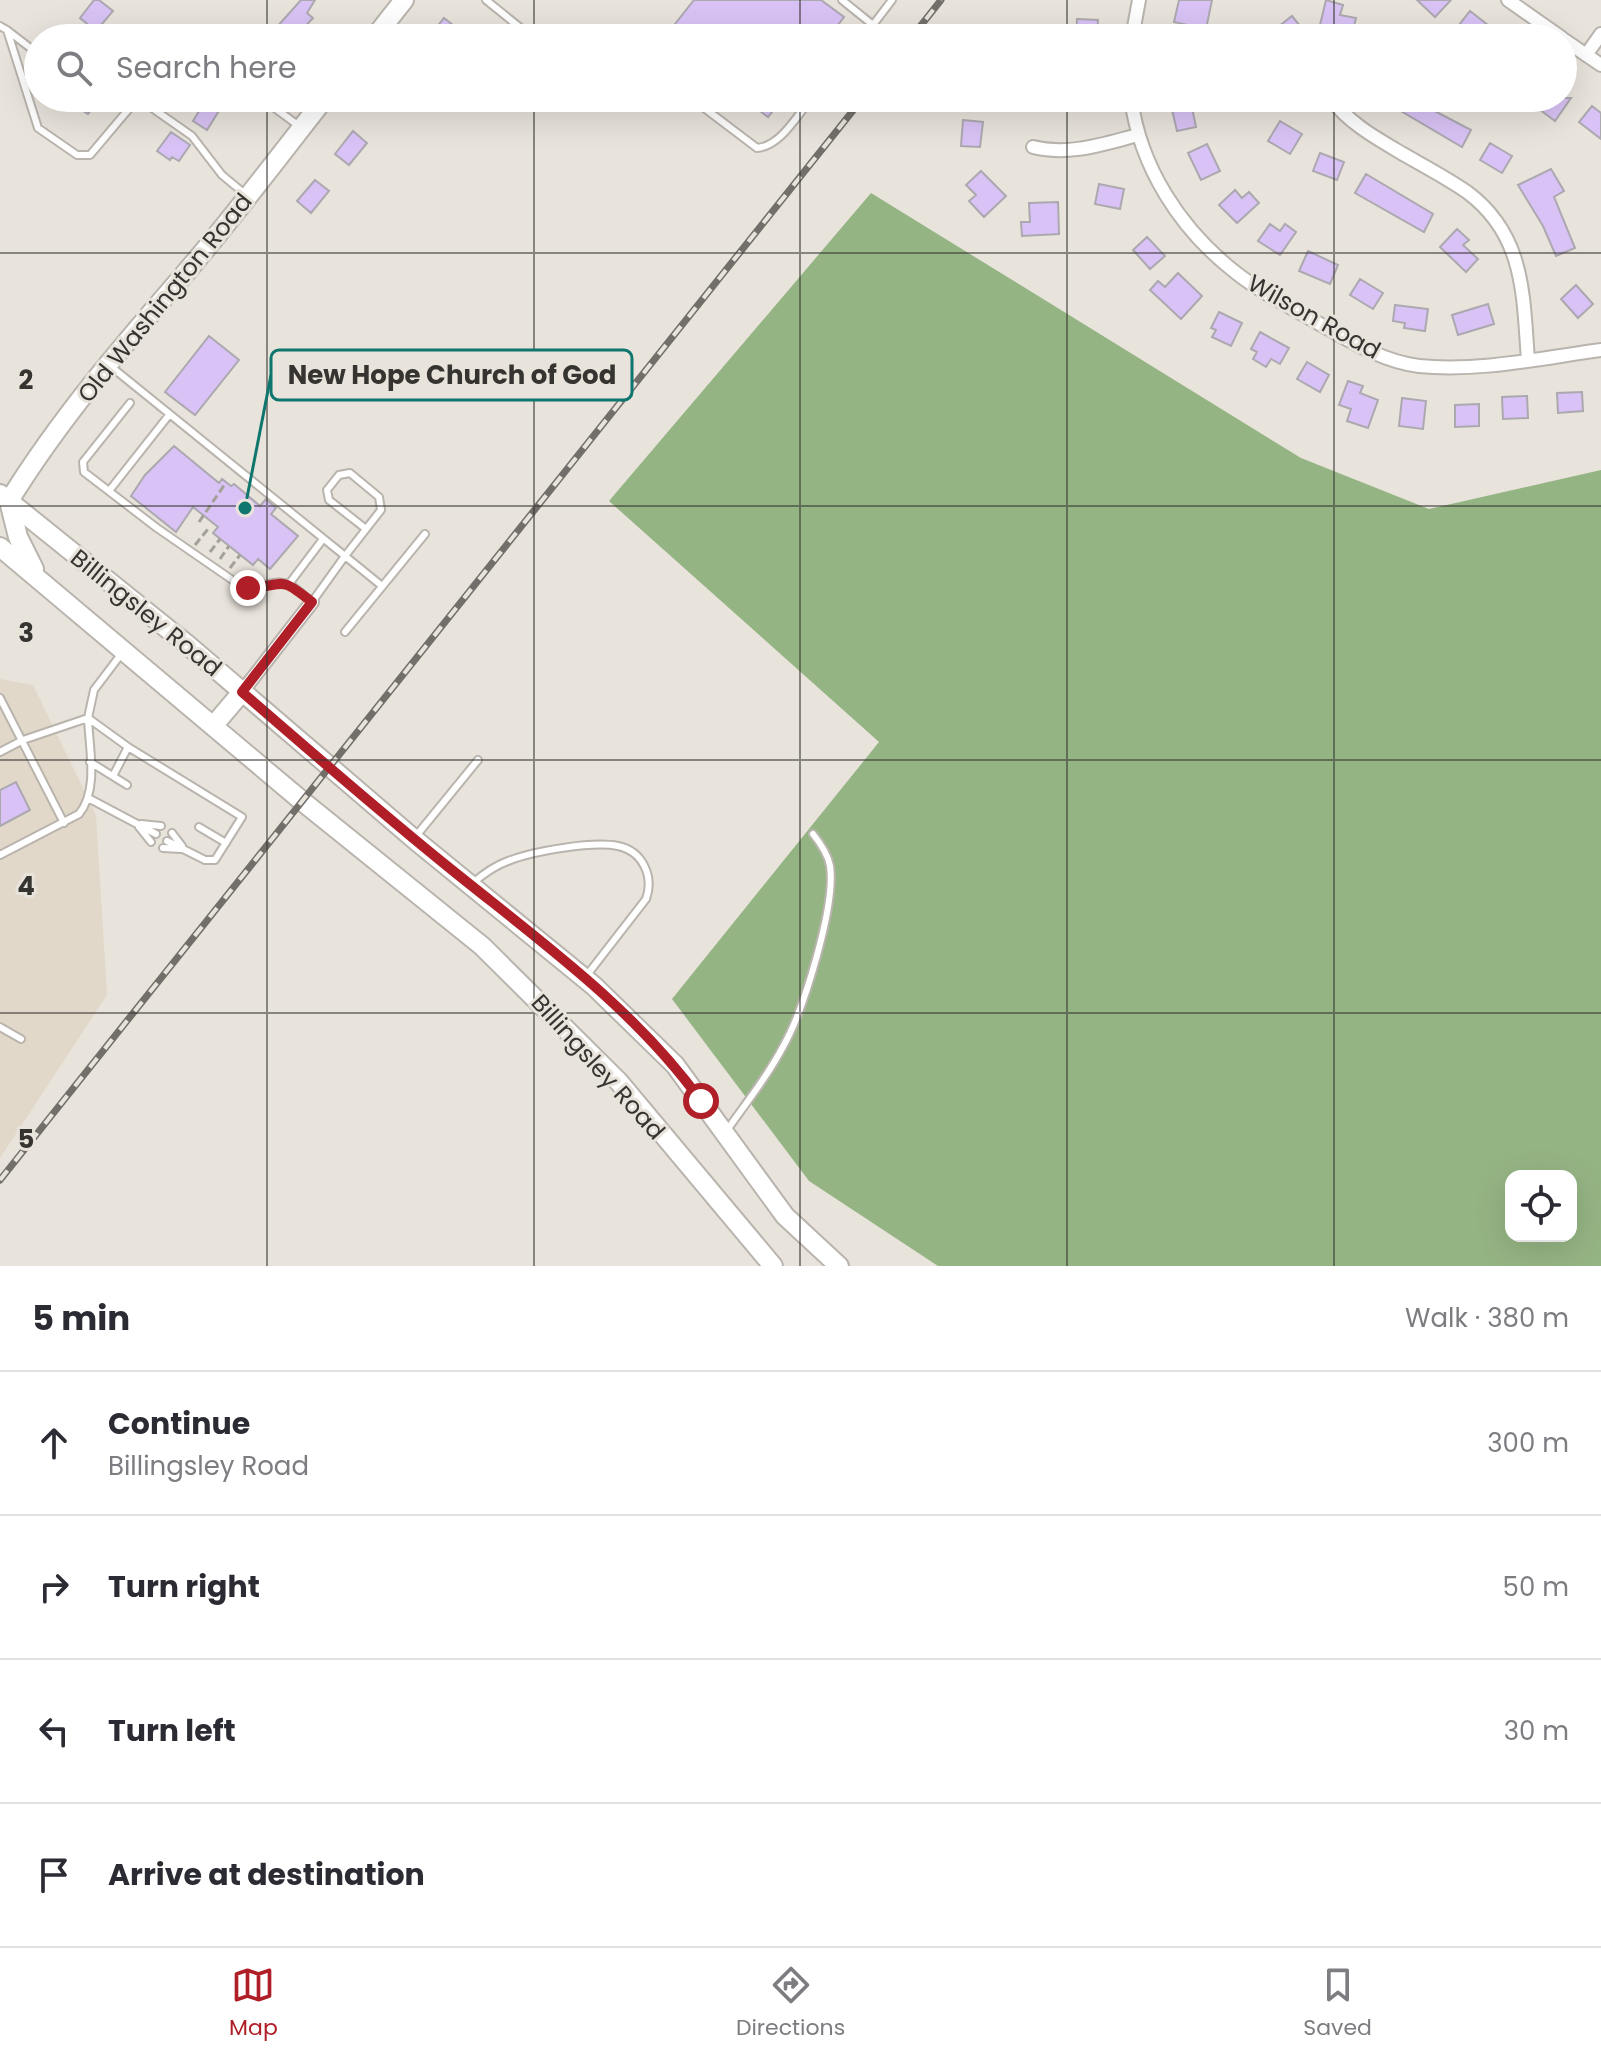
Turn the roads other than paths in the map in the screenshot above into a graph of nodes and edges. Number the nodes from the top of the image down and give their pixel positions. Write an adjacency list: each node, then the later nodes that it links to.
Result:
1 (404, 0): 7 (main road)
2 (486, 0): 8 (lane)
3 (842, 0): 9 (lane)
4 (892, 0): 10 (lane)
5 (1139, 0): 11 (street)
6 (1508, 0): 12 (street)
7 (385, 24)
8 (516, 24)
9 (872, 24)
10 (874, 24)
11 (1135, 24)
12 (1542, 24)
13 (3, 28): 15 (lane); 19 (lane)
14 (1601, 34): 17 (street)
15 (24, 44)
16 (1577, 49): 17 (street)
17 (1586, 55): 18 (street)
18 (1601, 65)
19 (24, 88)
20 (32, 112): 21 (lane)
21 (126, 112)
22 (158, 112): 32 (lane)
23 (280, 112): 29 (lane)
24 (314, 112): 29 (main road, Old Washington Road)
25 (709, 112): 26 (lane)
26 (800, 112)
27 (1134, 112): 30 (street, Wilson Road)
28 (1344, 112): 34 (street)
29 (302, 128): 32 (main road, Old Washington Road)
30 (1138, 135): 31 (street); 34 (street, Wilson Road)
31 (1033, 147)
32 (247, 196): 35 (main road, Old Washington Road)
33 (1601, 350): 34 (street, Wilson Road)
34 (1528, 360)
35 (109, 365): 37 (lane); 39 (main road, Old Washington Road)
36 (130, 403): 38 (lane)
37 (169, 415): 38 (lane); 42 (lane)
38 (109, 491): 46 (lane)
39 (5, 497): 45 (main road); 51 (main road, Billingsley Road)
40 (366, 529): 40 (lane); 44 (lane)
41 (425, 534): 47 (lane)
42 (323, 539): 44 (lane); 46 (lane)
43 (0, 547): 45 (main road, Billingsley Road)
44 (345, 556): 47 (lane); 48 (lane)
45 (41, 581): 50 (main road, Billingsley Road)
46 (289, 584): 48 (lane)
47 (382, 586): 49 (lane)
48 (312, 602): 51 (street)
49 (345, 632)
50 (124, 650): 53 (lane); 54 (main road, Billingsley Road)
51 (242, 692): 54 (main road); 70 (main road, Billingsley Road)
52 (0, 698): 55 (lane)
53 (88, 718): 55 (lane); 56 (lane); 59 (lane)
54 (214, 725): 81 (main road, Billingsley Road)
55 (23, 740): 57 (lane); 63 (lane)
56 (128, 747): 60 (lane); 72 (lane)
57 (0, 752)
58 (478, 760): 70 (lane)
59 (90, 762): 60 (lane); 62 (lane)
60 (113, 776): 61 (lane)
61 (127, 785)
62 (90, 799): 63 (lane); 64 (lane)
63 (64, 823): 75 (lane)
64 (137, 824): 65 (lane); 68 (lane); 71 (lane)
65 (161, 826)
66 (199, 827): 72 (lane)
67 (172, 833): 74 (lane)
68 (156, 834)
69 (813, 834): 80 (lane)
70 (414, 839): 76 (main road, Billingsley Road)
71 (151, 842)
72 (226, 843): 74 (lane)
73 (165, 845): 74 (lane)
74 (184, 850)
75 (0, 855)
76 (471, 885): 77 (main road, Billingsley Road); 77 (lane)
77 (585, 978): 80 (main road, Billingsley Road)
78 (0, 1027): 79 (lane)
79 (21, 1039)
80 (725, 1133): 82 (main road, Billingsley Road)
81 (773, 1266)
82 (839, 1266)

